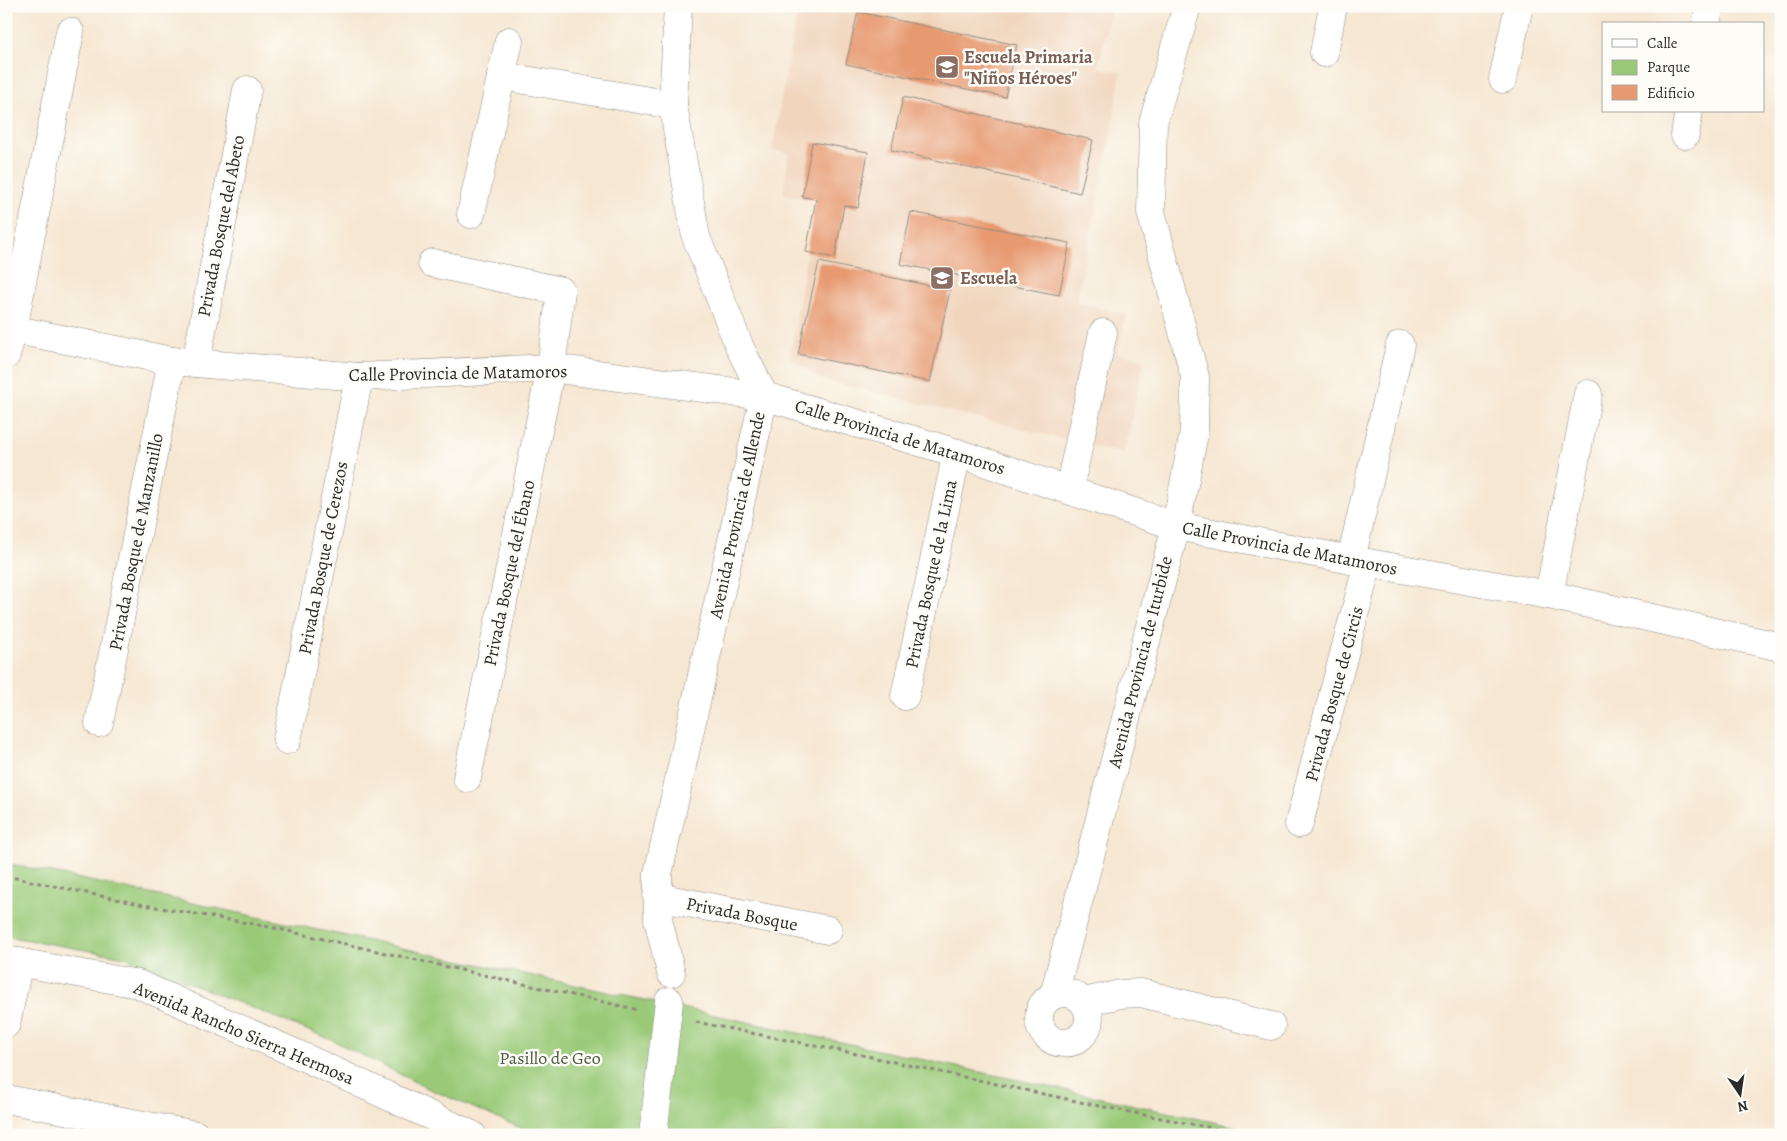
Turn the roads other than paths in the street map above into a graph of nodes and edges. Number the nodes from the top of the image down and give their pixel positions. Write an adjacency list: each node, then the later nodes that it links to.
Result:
1 (678, 6): 13 (street, Avenida Provincia de Allende)
2 (1187, 6): 27 (street, Avenida Provincia de Iturbide)
3 (1333, 6): 9 (street)
4 (1519, 6): 11 (street)
5 (1710, 6): 6 (street)
6 (1706, 22)
7 (70, 32): 16 (street)
8 (508, 40): 10 (street)
9 (1324, 54)
10 (501, 76): 13 (street); 14 (street)
11 (1504, 79)
12 (247, 90): 20 (street, Privada Bosque del Abeto)
13 (673, 105): 24 (street, Avenida Provincia de Allende)
14 (471, 214)
15 (432, 263): 21 (street, Privada Bosque del Ébano)
16 (10, 329): 19 (street); 20 (street, Calle Provincia de Matamoros)
17 (1103, 333): 26 (street)
18 (1400, 345): 28 (street, Privada Bosque de Circis)
19 (6, 356)
20 (184, 362): 22 (street, Calle Provincia de Matamoros); 32 (street, Privada Bosque de Manzanillo)
21 (551, 368): 22 (street, Calle Provincia de Matamoros); 24 (street, Calle Provincia de Matamoros); 34 (street, Privada Bosque del Ébano)
22 (359, 377): 33 (street, Privada Bosque de Cerezos)
23 (1588, 394): 29 (street)
24 (764, 396): 25 (street, Calle Provincia de Matamoros); 36 (street, Avenida Provincia de Allende)
25 (956, 453): 26 (street, Calle Provincia de Matamoros); 31 (street, Privada Bosque de la Lima)
26 (1069, 490): 27 (street, Calle Provincia de Matamoros)
27 (1176, 526): 28 (street, Calle Provincia de Matamoros); 40 (street, Avenida Provincia de Iturbide)
28 (1360, 562): 29 (street, Calle Provincia de Matamoros); 35 (street, Privada Bosque de Circis)
29 (1549, 595): 30 (street, Calle Provincia de Matamoros)
30 (1781, 647)
31 (905, 696)
32 (99, 723)
33 (287, 740)
34 (466, 778)
35 (1299, 824)
36 (657, 897): 37 (street, Privada Bosque); 39 (street, Avenida Provincia de Allende)
37 (828, 930)
38 (12, 961): 43 (street); 47 (street, Avenida Rancho Sierra Hermosa)
39 (671, 973)
40 (1054, 994): 41 (street); 41 (street)
41 (1084, 1002): 44 (street)
42 (668, 1008): 48 (street)
43 (6, 1024)
44 (1271, 1026)
45 (6, 1099): 46 (street)
46 (196, 1135)
47 (472, 1135)
48 (653, 1135)

